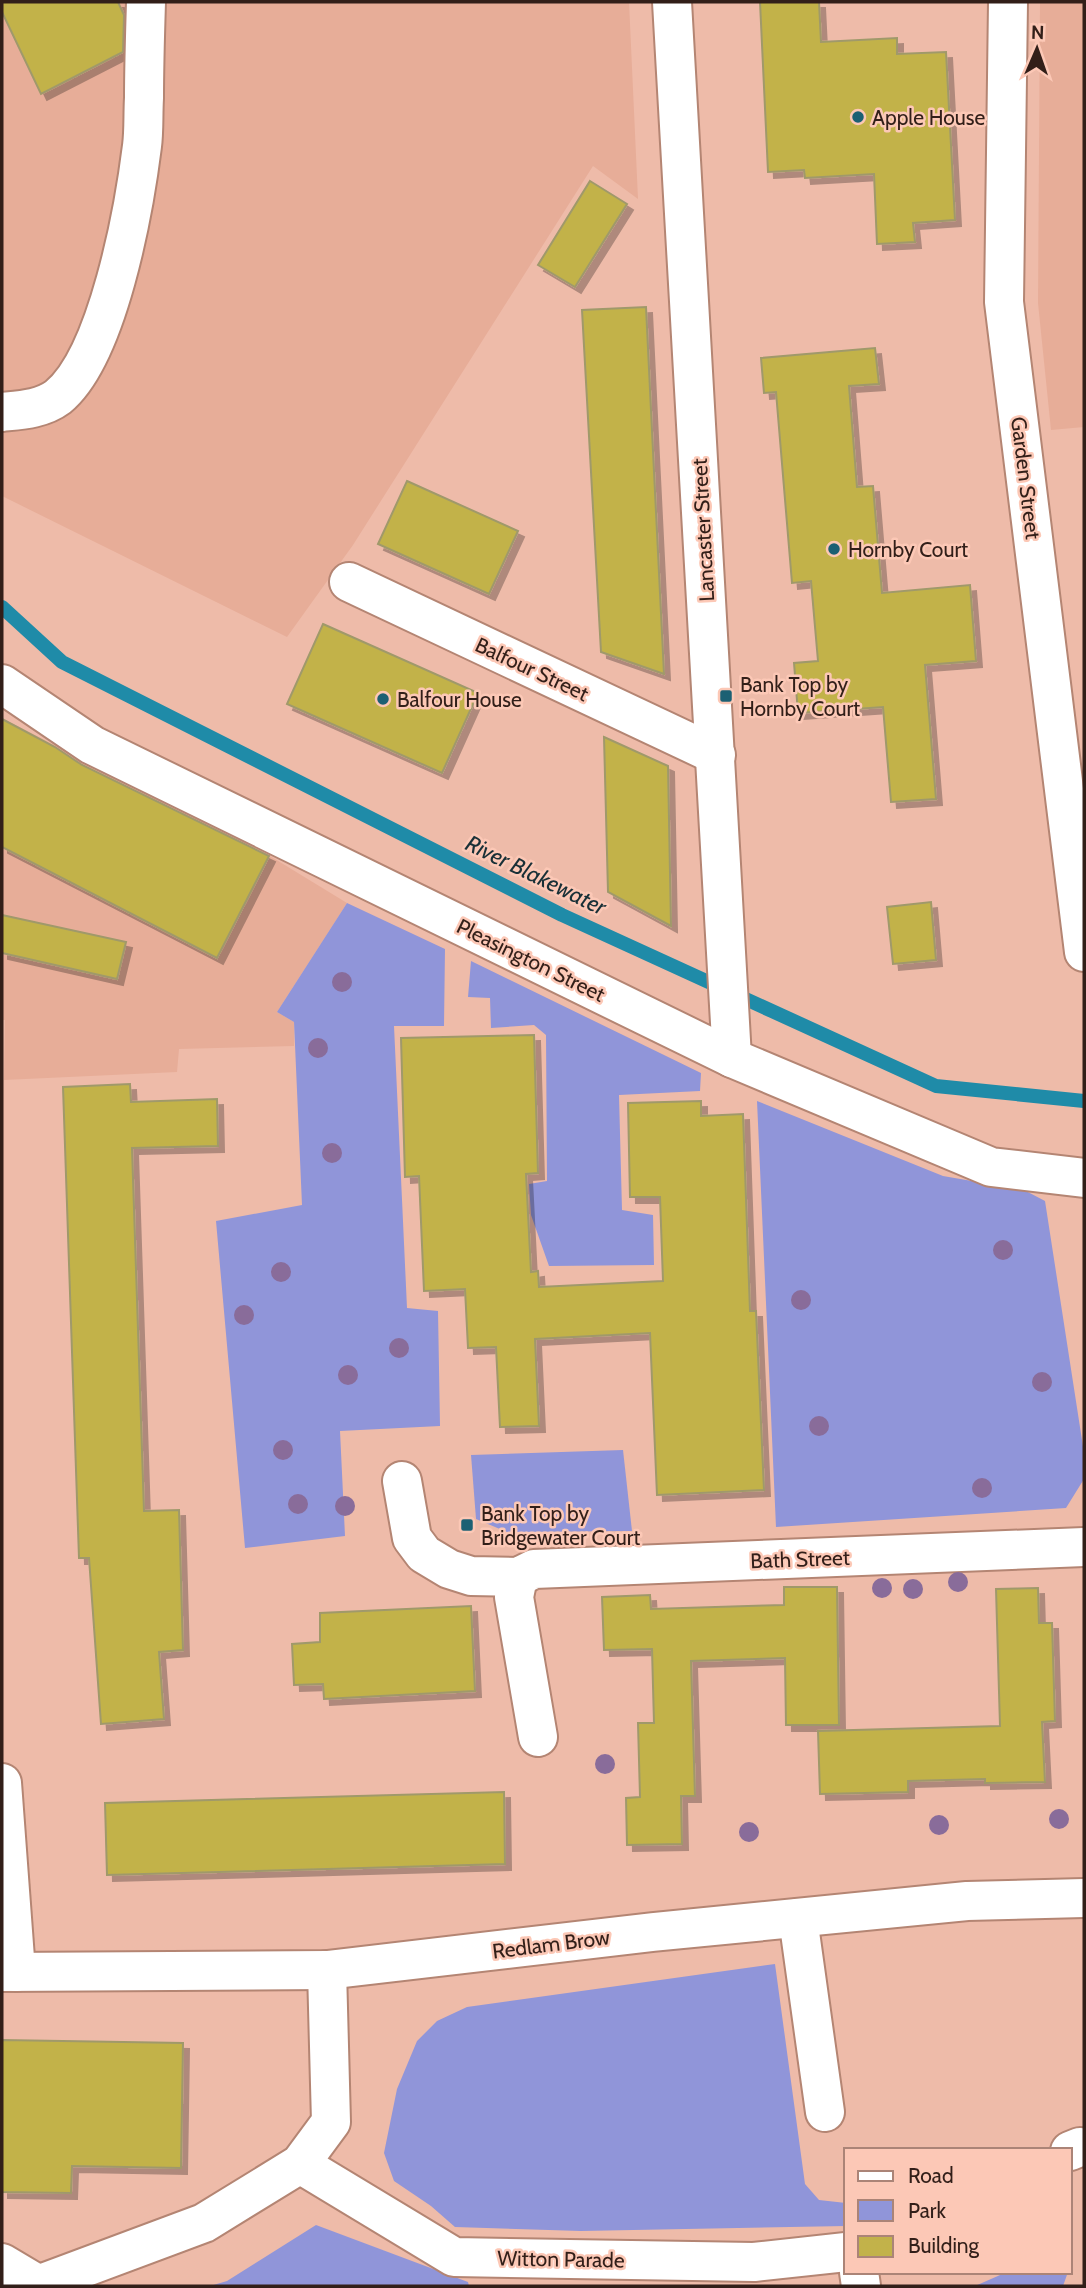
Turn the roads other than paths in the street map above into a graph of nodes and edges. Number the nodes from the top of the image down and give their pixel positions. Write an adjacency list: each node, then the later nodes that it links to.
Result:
1 (146, 2): 4 (street)
2 (672, 2): 7 (street, Lancaster Street)
3 (1008, 2): 8 (street, Garden Street)
4 (2, 412)
5 (349, 582): 7 (street, Balfour Street)
6 (2, 684): 9 (street, Pleasington Street)
7 (716, 755): 9 (street, Lancaster Street)
8 (1084, 952)
9 (732, 1058): 10 (street, Pleasington Street)
10 (1084, 1178)
11 (402, 1481): 13 (street, Bath Street)
12 (1084, 1547): 13 (street, Bath Street)
13 (518, 1577): 14 (street)
14 (538, 1737)
15 (2, 1783): 19 (street)
16 (1084, 1898): 17 (street, Redlam Brow)
17 (798, 1919): 18 (street, Redlam Brow); 20 (street)
18 (327, 1970): 19 (street, Redlam Brow); 21 (street)
19 (9, 1972)
20 (825, 2112)
21 (300, 2164): 22 (street, Witton Parade); 24 (street)
22 (844, 2252)
23 (2, 2263): 24 (street)
24 (37, 2285)

